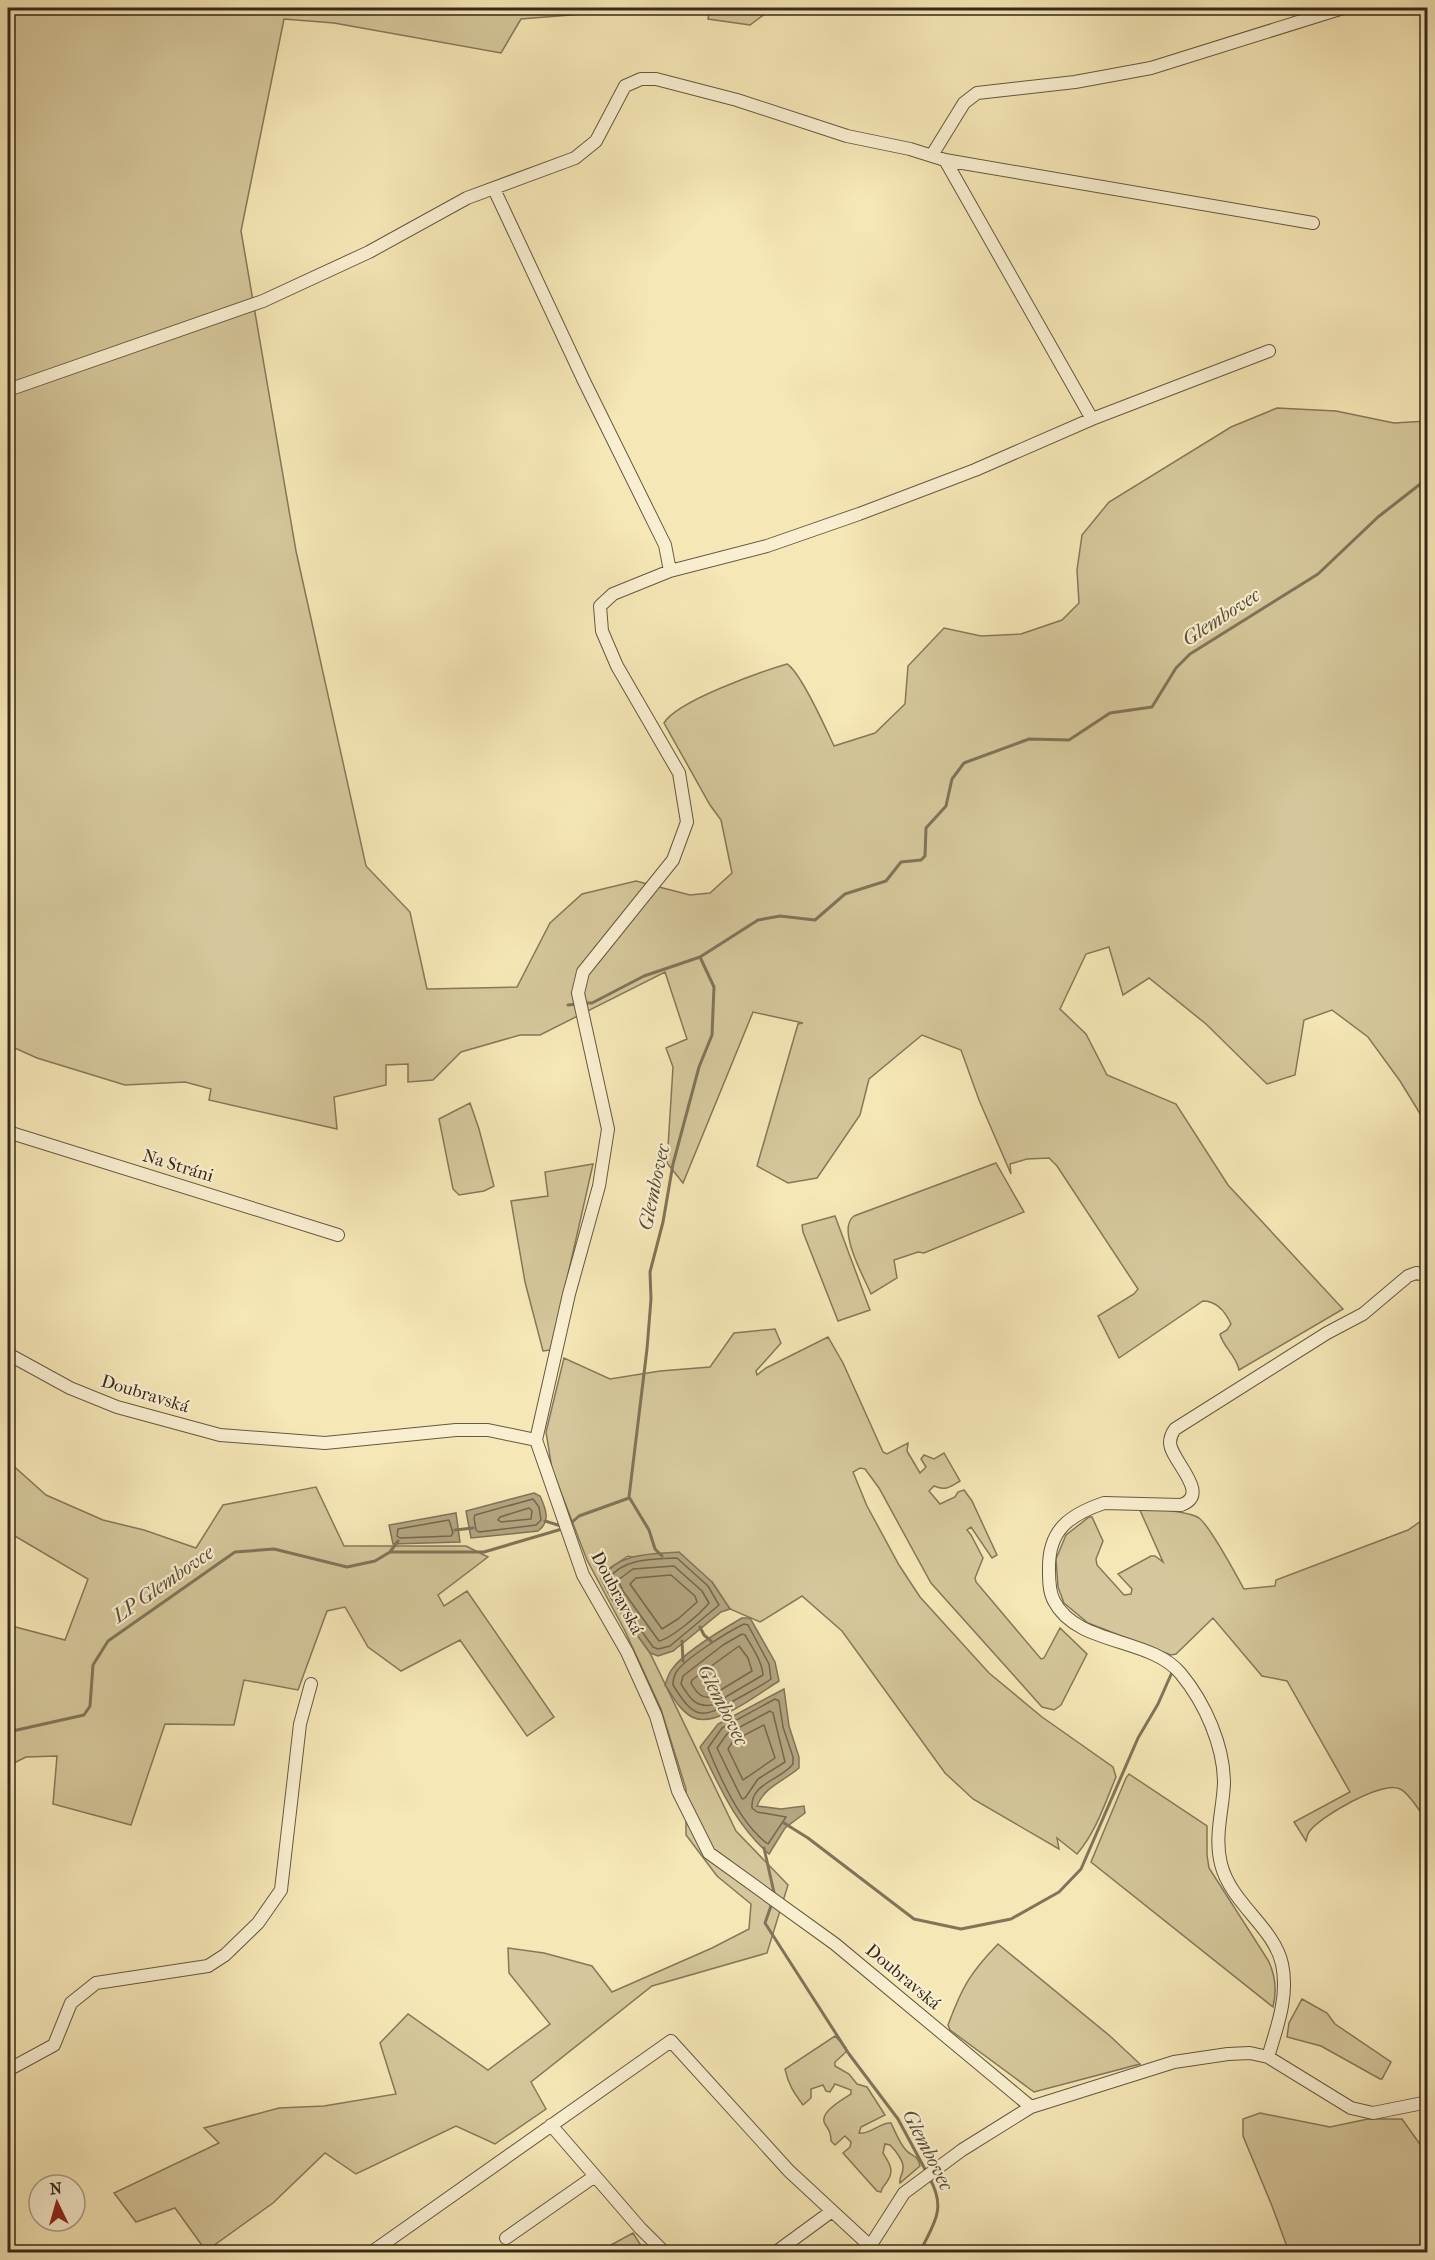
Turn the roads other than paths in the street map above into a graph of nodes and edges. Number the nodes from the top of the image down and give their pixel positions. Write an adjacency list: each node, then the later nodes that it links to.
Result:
1 (1343, 8): 2 (street)
2 (932, 155): 3 (street); 4 (street)
3 (945, 160): 5 (street); 8 (street)
4 (494, 189): 7 (street); 9 (street)
5 (1313, 223)
6 (1269, 351): 8 (street)
7 (8, 390)
8 (1092, 419): 9 (street)
9 (670, 571): 14 (street)
10 (8, 1132): 11 (street, Na Stráni)
11 (338, 1235)
12 (1428, 1275): 16 (street)
13 (8, 1354): 14 (street, Doubravská)
14 (537, 1440): 19 (street, Doubravská)
15 (311, 1684): 17 (street)
16 (1268, 2057): 18 (street); 19 (street)
17 (8, 2070)
18 (1428, 2102)
19 (1031, 2107): 24 (street)
20 (551, 2125): 21 (street); 22 (street); 25 (street)
21 (594, 2176): 23 (street); 26 (street)
22 (832, 2211): 24 (street); 27 (street)
23 (506, 2238)
24 (868, 2249)
25 (372, 2253)
26 (664, 2253)
27 (776, 2253)

